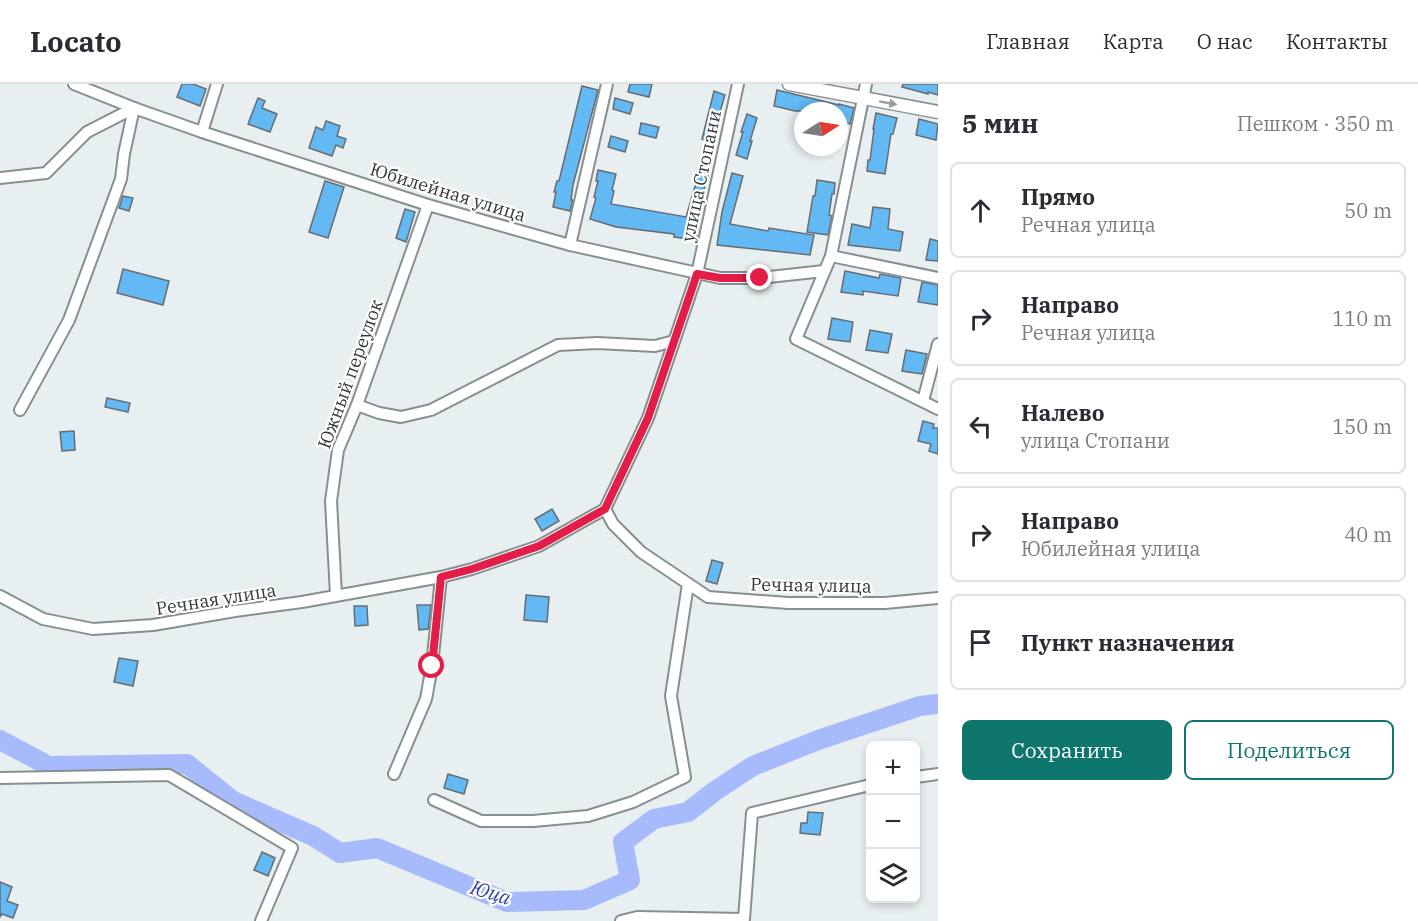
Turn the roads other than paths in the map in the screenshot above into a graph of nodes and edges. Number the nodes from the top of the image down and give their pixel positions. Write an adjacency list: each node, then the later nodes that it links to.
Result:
1 (74, 84): 8 (street, Юбилейная улица)
2 (217, 84): 10 (street)
3 (607, 84): 13 (street)
4 (738, 84): 16 (street, улица Стопани)
5 (789, 84): 7 (street)
6 (866, 84): 7 (street)
7 (864, 98): 9 (street, one-way to 9); 14 (street)
8 (134, 108): 10 (street, Юбилейная улица); 11 (street); 23 (street)
9 (938, 111)
10 (202, 132): 12 (street, Юбилейная улица)
11 (0, 178)
12 (428, 205): 13 (street, Юбилейная улица); 21 (street, Южный переулок)
13 (570, 244): 16 (street, Юбилейная улица)
14 (831, 256): 15 (street); 17 (street)
15 (824, 272): 16 (street, Юбилейная улица); 20 (street)
16 (697, 274): 18 (street, улица Стопани)
17 (938, 278)
18 (674, 341): 21 (street); 24 (street, улица Стопани)
19 (938, 344): 20 (street)
20 (923, 401): 22 (street)
21 (357, 405): 27 (street, Южный переулок)
22 (938, 409)
23 (20, 410)
24 (605, 509): 25 (street, Речная улица); 26 (street, Речная улица)
25 (441, 577): 27 (street, Речная улица); 30 (street)
26 (687, 584): 29 (street, Речная улица); 35 (street)
27 (336, 595): 28 (street, Речная улица)
28 (0, 596)
29 (938, 598)
30 (394, 774)
31 (938, 774): 32 (street)
32 (920, 776)
33 (0, 778): 36 (street)
34 (866, 786): 37 (street)
35 (434, 800)
36 (261, 921)
37 (621, 921)

